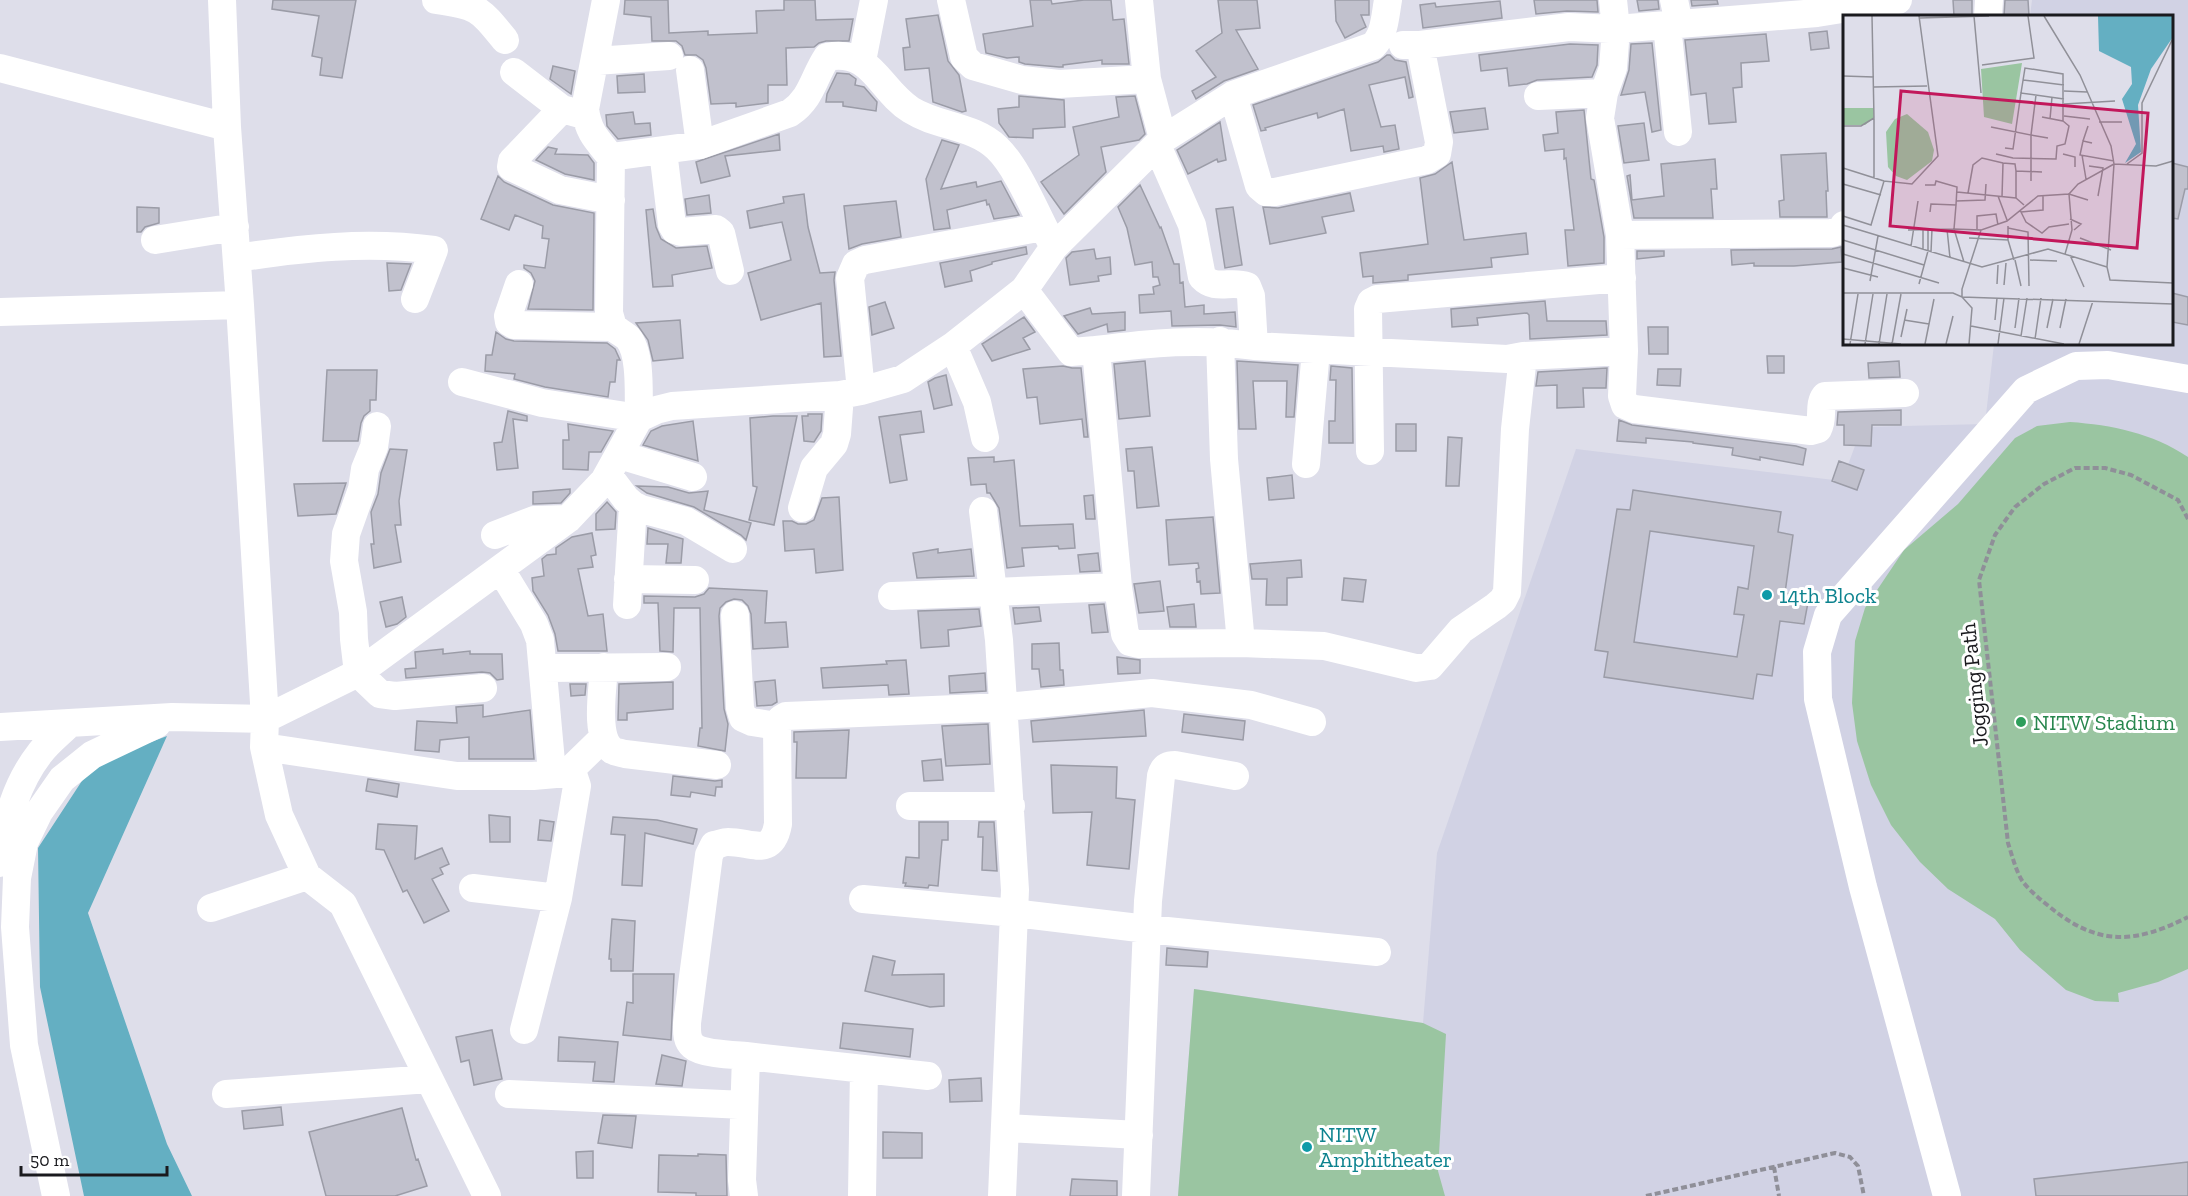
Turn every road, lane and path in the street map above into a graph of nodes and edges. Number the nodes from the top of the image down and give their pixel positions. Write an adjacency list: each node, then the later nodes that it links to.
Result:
1 (222, 0): 28 (street)
2 (436, 0): 16 (street)
3 (606, 0): 19 (street)
4 (874, 0): 20 (street)
5 (951, 0): 23 (street)
6 (1139, 0): 23 (street)
7 (1388, 0): 17 (street)
8 (1612, 0): 15 (street)
9 (1989, 0): 13 (street)
10 (1851, 4): 11 (street); 12 (street)
11 (1899, 4)
12 (1816, 6): 14 (street)
13 (1988, 15)
14 (1673, 16): 15 (street); 29 (street)
15 (1616, 29): 18 (street); 24 (street)
16 (505, 40)
17 (1378, 41): 18 (street); 25 (street)
18 (1420, 45): 25 (street)
19 (595, 61): 27 (street); 31 (street)
20 (862, 61): 31 (street); 38 (street)
21 (0, 68): 28 (street)
22 (514, 72): 27 (street)
23 (1147, 79): 30 (street)
24 (1604, 93): 26 (street); 37 (street)
25 (1233, 95): 30 (street)
26 (1538, 96)
27 (574, 113): 33 (street); 34 (street)
28 (226, 127): 35 (street)
29 (1678, 132)
30 (1160, 142): 38 (street); 51 (street)
31 (700, 145): 32 (street)
32 (663, 151): 33 (street); 41 (street)
33 (611, 157): 34 (street)
34 (611, 200): 48 (street)
35 (235, 227): 39 (street); 40 (street)
36 (1843, 229): 37 (street)
37 (1620, 235): 42 (street)
38 (1048, 237): 44 (street); 59 (street)
39 (155, 240)
40 (237, 258): 45 (street); 46 (street)
41 (730, 271)
42 (1622, 278): 54 (street); 55 (street)
43 (519, 284): 48 (street)
44 (1024, 290): 50 (street); 52 (street)
45 (415, 299)
46 (240, 305): 47 (street); 89 (street)
47 (0, 312)
48 (613, 327): 61 (street)
49 (1220, 341): 51 (street); 52 (street); 81 (street)
50 (953, 346): 59 (street); 63 (street)
51 (1254, 346): 53 (street)
52 (1096, 350): 77 (street)
53 (1316, 350): 54 (street); 65 (street)
54 (1369, 350): 56 (street); 64 (street)
55 (1624, 351): 56 (street); 60 (street)
56 (1523, 356): 81 (street)
57 (2188, 379): 133 (street)
58 (462, 382): 61 (street)
59 (851, 393): 61 (street); 69 (street)
60 (1905, 393)
61 (639, 418): 66 (street)
62 (377, 426): 85 (street)
63 (985, 438)
64 (1370, 451)
65 (1306, 464)
66 (614, 465): 67 (street); 68 (street); 71 (street)
67 (693, 477)
68 (633, 505): 74 (street); 76 (street)
69 (802, 508)
70 (983, 511): 78 (street)
71 (568, 519): 73 (street); 75 (street)
72 (2188, 519): 108 (path, Jogging Path)
73 (495, 535)
74 (733, 549)
75 (501, 570): 84 (street); 85 (street)
76 (694, 580)
77 (1118, 587): 78 (street); 81 (street)
78 (992, 592): 79 (street); 87 (street)
79 (892, 596)
80 (735, 615): 92 (street)
81 (1240, 643)
82 (604, 667): 83 (street); 84 (street); 94 (street)
83 (668, 667)
84 (543, 668): 97 (street)
85 (358, 673): 86 (street); 89 (street)
86 (483, 688)
87 (1005, 707): 90 (street); 92 (street); 100 (street)
88 (172, 717): 89 (street); 91 (street); 113 (street)
89 (265, 719): 95 (street)
90 (1312, 722)
91 (70, 723): 93 (street); 101 (street)
92 (777, 726): 114 (street)
93 (0, 727)
94 (603, 738): 96 (street); 97 (street)
95 (264, 747): 97 (street); 102 (street)
96 (717, 765)
97 (559, 773): 104 (street)
98 (1235, 776): 109 (street)
99 (910, 806): 100 (street)
100 (1011, 806): 107 (street)
101 (0, 863)
102 (307, 876): 106 (street); 117 (street)
103 (473, 888): 104 (street)
104 (558, 898): 112 (street)
105 (863, 899): 107 (street)
106 (211, 908)
107 (1014, 913): 109 (street); 121 (street)
108 (2188, 917)
109 (1147, 929): 110 (street); 122 (street)
110 (1377, 952)
111 (0, 1003): 113 (street)
112 (524, 1030)
113 (24, 1045): 124 (street)
114 (746, 1056): 115 (street); 120 (street)
115 (864, 1069): 116 (street); 127 (street)
116 (928, 1076)
117 (429, 1079): 118 (street); 125 (street)
118 (226, 1094)
119 (509, 1094): 120 (street)
120 (744, 1105): 126 (street)
121 (1005, 1128): 122 (street); 128 (street)
122 (1139, 1135): 129 (street)
123 (1774, 1167): 130 (path); 131 (path); 132 (path)
124 (56, 1196)
125 (487, 1196)
126 (744, 1196)
127 (862, 1196)
128 (1002, 1196)
129 (1136, 1196)
130 (1646, 1196)
131 (1779, 1196)
132 (1864, 1196)
133 (1947, 1196)

